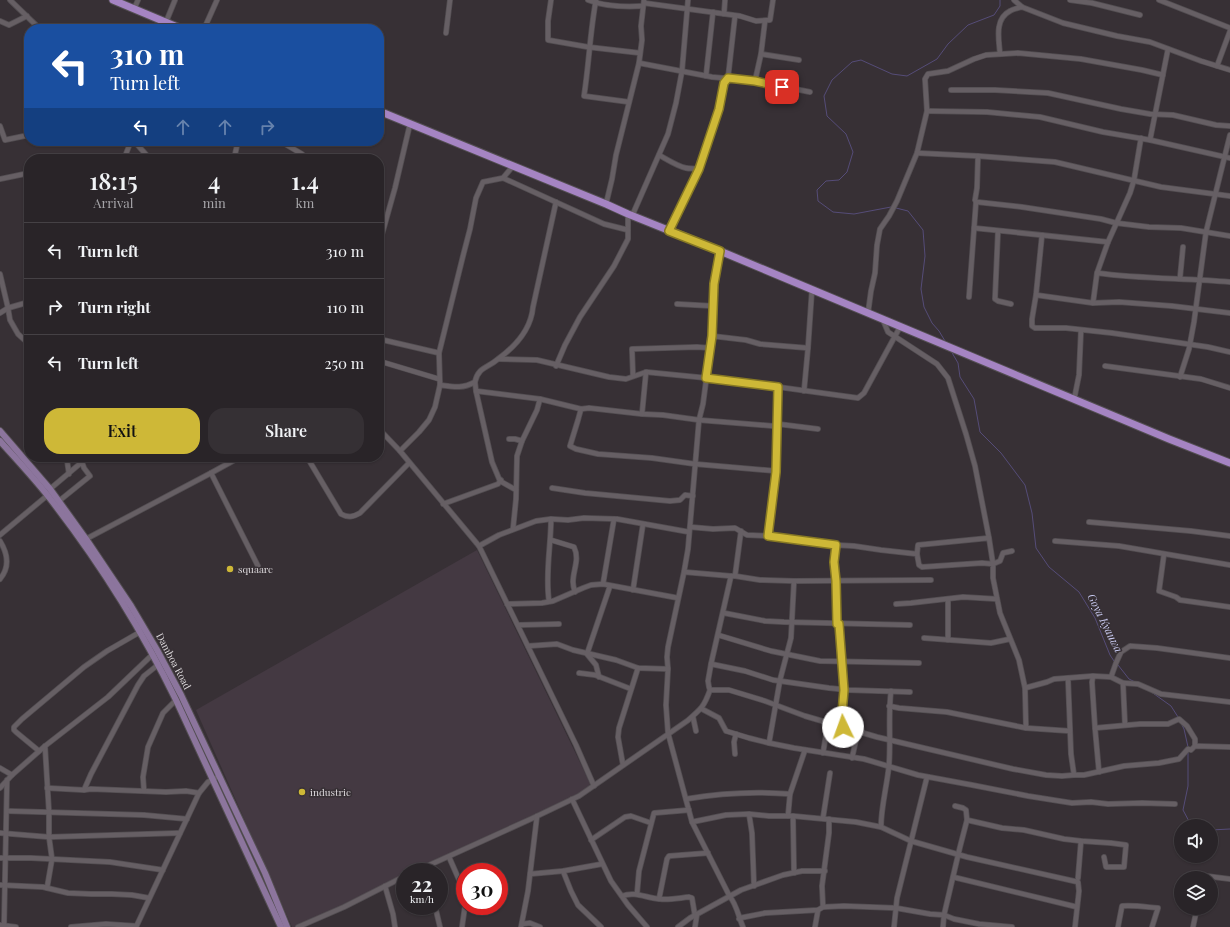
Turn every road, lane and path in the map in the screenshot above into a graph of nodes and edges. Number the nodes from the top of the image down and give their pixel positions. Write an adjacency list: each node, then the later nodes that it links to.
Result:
1 (10, 0): 23 (street)
2 (113, 0): 18 (highway)
3 (138, 0): 18 (street)
4 (175, 0): 27 (street)
5 (217, 0): 30 (street)
6 (450, 0): 33 (street)
7 (551, 0): 34 (street)
8 (588, 0): 15 (street)
9 (688, 0): 19 (street)
10 (725, 0): 21 (street)
11 (773, 0): 25 (street)
12 (1014, 0): 17 (street)
13 (1070, 0): 22 (street)
14 (1159, 0): 31 (street)
15 (595, 1): 16 (street); 34 (street)
16 (644, 3): 19 (street); 36 (street)
17 (1022, 7): 35 (street); 38 (street)
18 (134, 9): 27 (highway)
19 (686, 9): 20 (street); 43 (street)
20 (713, 12): 21 (street); 45 (street)
21 (724, 14): 24 (street)
22 (1140, 15)
23 (27, 16): 26 (street); 28 (street)
24 (735, 16): 25 (street); 46 (street)
25 (765, 21): 37 (street)
26 (0, 22)
27 (166, 22): 29 (highway)
28 (35, 24)
29 (171, 24)
30 (206, 24)
31 (1230, 28)
32 (1230, 31): 41 (street)
33 (446, 34)
34 (589, 47): 36 (street); 50 (street)
35 (1168, 49): 41 (street); 44 (street)
36 (640, 53): 40 (street)
37 (761, 54): 39 (street); 47 (street)
38 (1000, 54): 44 (street); 51 (street)
39 (799, 60)
40 (639, 63): 43 (street); 50 (street)
41 (1217, 66): 42 (street)
42 (1230, 70)
43 (682, 71): 45 (street); 66 (street)
44 (1163, 75): 53 (street)
45 (706, 76): 46 (street)
46 (728, 78): 47 (street); 70 (street)
47 (755, 81): 49 (street)
48 (950, 90): 53 (street)
49 (810, 92)
50 (629, 102): 79 (street)
51 (927, 111): 59 (street); 63 (street)
52 (384, 113): 54 (highway)
53 (1156, 114): 56 (street); 60 (street)
54 (410, 124): 69 (highway); 82 (street)
55 (0, 126): 58 (street)
56 (1230, 126)
57 (1230, 135): 68 (street)
58 (24, 136)
59 (1141, 138): 60 (street); 74 (street)
60 (1150, 140): 68 (street)
61 (137, 146): 64 (street)
62 (288, 146): 65 (street)
63 (917, 153): 67 (street); 109 (street)
64 (145, 154)
65 (302, 154)
66 (659, 155): 70 (street); 80 (street)
67 (978, 156): 74 (street); 78 (street)
68 (1227, 158): 75 (street)
69 (513, 166): 72 (street); 79 (highway)
70 (699, 169): 85 (street)
71 (24, 174): 73 (street)
72 (503, 178): 77 (street); 122 (street)
73 (0, 179)
74 (1134, 180): 75 (street); 81 (street)
75 (1216, 194): 76 (street); 87 (street)
76 (1230, 196)
77 (556, 202): 84 (street); 123 (street)
78 (976, 202): 81 (street); 83 (street)
79 (606, 204): 80 (highway)
80 (630, 215): 84 (street); 85 (highway)
81 (1116, 223): 87 (street); 90 (street)
82 (384, 227)
83 (974, 228): 86 (street); 100 (street)
84 (628, 230): 125 (street)
85 (669, 231): 92 (highway)
86 (998, 231): 88 (street); 104 (street)
87 (1206, 232): 89 (street); 96 (street)
88 (1042, 235): 90 (street); 99 (street)
89 (1230, 236)
90 (1108, 242): 93 (street)
91 (1183, 247): 95 (street)
92 (720, 251): 98 (highway); 105 (street)
93 (1097, 273): 95 (street); 102 (street)
94 (0, 274): 106 (street)
95 (1180, 278): 96 (street)
96 (1200, 280): 97 (street); 107 (street)
97 (1230, 282)
98 (812, 289): 109 (highway); 120 (street)
99 (1036, 295): 102 (street); 113 (street)
100 (969, 297)
101 (24, 303): 106 (street)
102 (1093, 303): 107 (street)
103 (677, 304): 105 (street)
104 (1011, 304)
105 (713, 306): 114 (street)
106 (8, 308): 108 (street); 116 (street)
107 (1195, 308): 110 (street); 118 (street)
108 (0, 313)
109 (868, 313): 111 (highway)
110 (1230, 313)
111 (884, 320): 112 (highway); 115 (street)
112 (900, 327): 115 (street); 139 (highway)
113 (1081, 330): 118 (street); 139 (street)
114 (712, 336): 119 (street); 120 (street)
115 (895, 336): 136 (street); 179 (street)
116 (24, 339)
117 (384, 340): 122 (street)
118 (1190, 344): 121 (street); 129 (street)
119 (710, 348): 128 (street); 130 (street)
120 (808, 348): 136 (street)
121 (1230, 352)
122 (439, 353): 131 (street)
123 (499, 359): 125 (street); 132 (street)
124 (384, 363): 131 (street)
125 (556, 366): 128 (street)
126 (1105, 366): 129 (street)
127 (646, 372): 128 (street); 130 (street); 141 (street)
128 (633, 376)
129 (1180, 376): 135 (street)
130 (706, 378): 134 (street); 142 (street)
131 (439, 380): 133 (street)
132 (475, 382): 133 (street); 137 (street)
133 (440, 385): 150 (street)
134 (778, 387): 136 (street); 143 (street)
135 (1230, 388)
136 (804, 390)
137 (476, 391): 138 (street); 162 (street)
138 (540, 399): 140 (street); 149 (street)
139 (1074, 400): 157 (highway)
140 (581, 409): 141 (street); 158 (street)
141 (642, 414): 142 (street)
142 (699, 420): 143 (street); 158 (street)
143 (778, 424): 144 (street); 159 (street)
144 (818, 429)
145 (0, 431): 151 (main road, Damboa Road)
146 (384, 434): 150 (street)
147 (510, 440): 149 (street)
148 (0, 441): 165 (main road, Damboa Road)
149 (522, 441): 164 (street)
150 (400, 451): 156 (street)
151 (24, 460)
152 (25, 462): 165 (main road, Damboa Road)
153 (67, 462): 161 (street)
154 (231, 462): 160 (street)
155 (310, 462): 156 (street)
156 (409, 463): 168 (street)
157 (1230, 463)
158 (695, 464): 159 (street); 166 (street)
159 (776, 472): 177 (street)
160 (211, 473): 180 (street); 191 (street)
161 (69, 474): 165 (street); 167 (street)
162 (501, 480): 164 (street); 168 (street)
163 (552, 488): 166 (street)
164 (516, 490): 173 (street)
165 (50, 492): 167 (main road, Damboa Road); 176 (street); 215 (main road, Damboa Road)
166 (693, 496): 174 (street)
167 (58, 501): 180 (main road, Damboa Road)
168 (443, 504): 185 (street)
169 (551, 519): 170 (street); 173 (street); 181 (street)
170 (614, 519): 172 (street); 198 (street)
171 (1089, 522): 178 (street)
172 (643, 524): 174 (street); 200 (street)
173 (514, 529): 185 (street)
174 (690, 530): 175 (street); 192 (street)
175 (741, 531): 177 (street); 193 (street)
176 (0, 535)
177 (768, 536): 184 (street)
178 (1230, 536)
179 (989, 538): 187 (street); 189 (street)
180 (86, 539): 277 (main road, Damboa Road)
181 (551, 540): 201 (street); 205 (street)
182 (0, 541): 194 (street)
183 (1055, 541): 188 (street)
184 (836, 545): 187 (street); 197 (street)
185 (479, 546): 206 (street)
186 (1012, 551): 189 (street)
187 (917, 554): 189 (street)
188 (1164, 554): 190 (street); 208 (street)
189 (993, 564): 204 (street)
190 (1230, 565)
191 (258, 566)
192 (684, 572): 193 (street); 202 (street)
193 (733, 576): 196 (street); 209 (street)
194 (0, 579)
195 (931, 580): 197 (street)
196 (794, 581): 197 (street); 210 (street)
197 (836, 581): 212 (street)
198 (603, 584): 199 (street); 201 (street)
199 (610, 586): 200 (street); 222 (street)
200 (633, 590): 202 (street)
201 (575, 592): 205 (street)
202 (678, 598): 230 (street)
203 (948, 598): 204 (street); 207 (street); 219 (street)
204 (997, 599): 218 (street)
205 (549, 601): 206 (street)
206 (507, 604): 213 (street)
207 (896, 604)
208 (1230, 607)
209 (724, 613): 210 (street); 216 (street)
210 (791, 622): 212 (street); 223 (street)
211 (559, 624): 213 (street)
212 (838, 624): 214 (street); 225 (street)
213 (518, 625): 220 (street)
214 (910, 625)
215 (140, 632): 221 (main road, Damboa Road); 266 (street)
216 (718, 635): 223 (street); 228 (street)
217 (924, 638): 219 (street)
218 (1010, 639): 219 (street); 238 (street)
219 (948, 640)
220 (528, 646): 222 (street); 281 (street)
221 (153, 654): 227 (main road, Damboa Road); 262 (street)
222 (587, 654): 229 (street); 233 (street)
223 (787, 654): 225 (street); 236 (street)
224 (1230, 658): 235 (street)
225 (842, 662): 226 (street); 241 (street)
226 (920, 663)
227 (159, 664): 244 (main road, Damboa Road); 284 (street)
228 (711, 664): 236 (street); 240 (street)
229 (638, 668): 230 (street); 239 (street)
230 (668, 669): 258 (street)
231 (579, 673): 233 (street)
232 (1093, 676): 234 (street); 235 (street); 254 (street)
233 (599, 677): 239 (street)
234 (1068, 678): 238 (street); 257 (street)
235 (1111, 678): 237 (street)
236 (780, 680): 241 (street); 246 (street)
237 (1123, 683): 245 (street); 251 (street)
238 (1025, 688): 253 (street)
239 (630, 689): 270 (street)
240 (710, 690): 246 (street); 248 (street)
241 (844, 690): 242 (street); 252 (street)
242 (892, 691): 243 (street); 247 (street)
243 (910, 692)
244 (176, 700): 279 (main road, Damboa Road); 285 (street)
245 (1230, 702)
246 (776, 706): 250 (street); 261 (street)
247 (889, 706): 253 (street); 260 (street)
248 (702, 709): 249 (street); 259 (street)
249 (693, 717): 255 (street); 258 (street)
250 (828, 723): 252 (street); 267 (street)
251 (1125, 725): 254 (street); 263 (street)
252 (843, 727): 256 (street)
253 (1026, 728): 257 (street)
254 (1095, 728): 273 (street)
255 (696, 731)
256 (858, 731): 260 (street); 269 (street)
257 (1070, 731): 275 (street)
258 (668, 733): 270 (street); 289 (street)
259 (736, 734): 261 (street); 268 (street)
260 (890, 740): 271 (street); 275 (street)
261 (769, 743): 265 (street)
262 (45, 746): 266 (street); 283 (street)
263 (1195, 746): 264 (street); 273 (street)
264 (1230, 747)
265 (805, 750): 267 (street); 287 (street)
266 (39, 751): 276 (street)
267 (823, 753): 269 (street)
268 (735, 754)
269 (852, 758): 271 (street)
270 (623, 766): 281 (street)
271 (888, 766): 278 (street); 305 (street)
272 (0, 768): 276 (street)
273 (1099, 772): 275 (street)
274 (830, 773): 299 (street)
275 (1074, 774)
276 (12, 775): 280 (street)
277 (219, 776): 279 (street); 304 (main road, Damboa Road)
278 (928, 777): 290 (street); 312 (street)
279 (213, 779): 286 (street); 306 (main road, Damboa Road)
280 (7, 780): 282 (street); 292 (street)
281 (594, 786): 288 (street)
282 (0, 788)
283 (47, 788): 284 (street); 294 (street)
284 (84, 790): 285 (street)
285 (144, 791): 286 (street)
286 (199, 793): 298 (street)
287 (790, 794): 289 (street); 297 (street)
288 (572, 799): 296 (street); 311 (street)
289 (686, 799): 293 (street)
290 (1175, 804)
291 (955, 806): 301 (street)
292 (7, 810): 294 (street); 308 (street)
293 (689, 810): 302 (street); 303 (street)
294 (49, 812): 298 (street); 310 (street)
295 (749, 814): 297 (street); 302 (street); 335 (street)
296 (537, 816): 316 (street); 327 (street)
297 (790, 816): 299 (street); 325 (street)
298 (187, 818): 309 (street)
299 (823, 818): 300 (street)
300 (829, 819): 305 (street); 324 (street)
301 (968, 820): 313 (street); 315 (street)
302 (692, 822): 314 (street)
303 (651, 823): 311 (street); 337 (street)
304 (242, 827): 306 (main road); 351 (main road, Damboa Road)
305 (881, 827): 312 (street)
306 (236, 831): 351 (main road, Damboa Road)
307 (0, 833): 308 (street)
308 (6, 833): 310 (street); 318 (street)
309 (180, 833): 310 (street); 322 (street)
310 (49, 837): 319 (street)
311 (591, 840): 321 (street)
312 (911, 841): 315 (street); 344 (street)
313 (1081, 841): 317 (street); 329 (street)
314 (708, 854): 339 (street); 341 (street)
315 (958, 854): 328 (street); 343 (street)
316 (448, 857): 320 (street); 326 (street)
317 (1104, 857)
318 (3, 858): 319 (street); 333 (street)
319 (52, 859): 322 (street); 336 (street)
320 (436, 863)
321 (602, 864): 323 (street); 338 (street)
322 (163, 870): 340 (street)
323 (563, 871): 327 (street); 365 (street)
324 (825, 871): 325 (street); 342 (street)
325 (794, 873): 335 (street)
326 (456, 874)
327 (530, 874): 353 (street)
328 (954, 876): 343 (street); 349 (street)
329 (1078, 878)
330 (1218, 878): 331 (street)
331 (1230, 879)
332 (396, 880): 334 (street)
333 (2, 885): 336 (street); 354 (street)
334 (385, 886): 360 (street); 361 (street)
335 (754, 886): 339 (street)
336 (47, 888): 340 (street)
337 (637, 894): 338 (street); 341 (street)
338 (622, 896): 366 (street)
339 (730, 897): 348 (street); 352 (street)
340 (149, 898): 355 (street)
341 (659, 899): 348 (street)
342 (823, 907): 344 (street); 345 (street)
343 (1077, 907): 374 (street)
344 (896, 908): 349 (street); 371 (street)
345 (818, 910): 352 (street); 370 (street)
346 (437, 915): 362 (street)
347 (464, 915): 363 (street)
348 (696, 915): 367 (street); 368 (street)
349 (944, 915): 372 (street); 373 (street)
350 (1196, 915): 377 (street)
351 (279, 916): 358 (main road, Damboa Road); 359 (main road, Damboa Road)
352 (739, 919): 369 (street)
353 (521, 925): 364 (street)
354 (3, 926): 356 (street)
355 (136, 926): 357 (street)
356 (16, 927)
357 (71, 927)
358 (281, 927)
359 (287, 927)
360 (298, 927)
361 (395, 927)
362 (440, 927)
363 (462, 927)
364 (540, 927)
365 (601, 927)
366 (647, 927)
367 (678, 927)
368 (696, 927)
369 (743, 927)
370 (814, 927)
371 (894, 927)
372 (943, 927)
373 (1012, 927)
374 (1075, 927)
375 (1118, 927): 376 (street)
376 (1152, 927)
377 (1193, 927)

